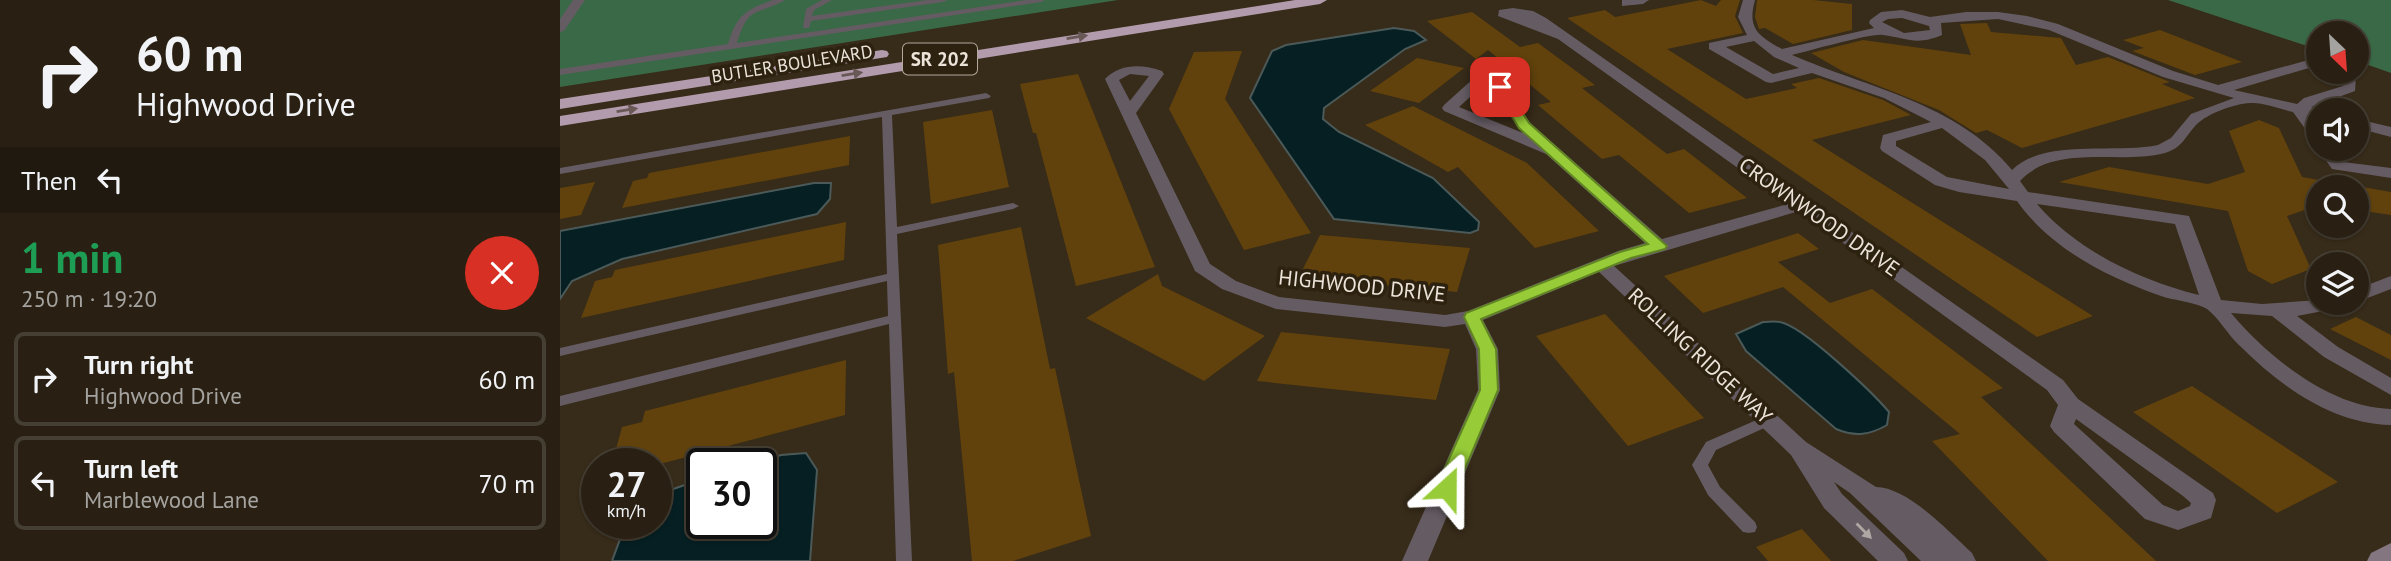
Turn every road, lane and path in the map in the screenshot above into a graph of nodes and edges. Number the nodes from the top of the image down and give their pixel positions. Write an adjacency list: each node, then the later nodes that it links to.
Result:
1 (579, 0): 14 (street)
2 (781, 0): 20 (lane)
3 (828, 0): 12 (lane)
4 (941, 0): 12 (lane)
5 (1041, 0): 10 (lane)
6 (1230, 0): 19 (highway, SR 202)
7 (1320, 0): 36 (highway, BUTLER BOULEVARD / SR 202, one-way to 7)
8 (1643, 0): 11 (street)
9 (1749, 0): 18 (street)
10 (1016, 2): 16 (lane)
11 (1626, 3)
12 (808, 19): 16 (lane)
13 (1929, 20): 15 (street); 15 (street); 27 (street)
14 (560, 28)
15 (1883, 30): 22 (street)
16 (802, 36): 20 (lane)
17 (1563, 36): 46 (street, CROWNWOOD DRIVE)
18 (1756, 37): 22 (street); 24 (street)
19 (939, 45)
20 (732, 46): 25 (lane)
21 (899, 51): 30 (highway, BUTLER BOULEVARD / SR 202)
22 (1779, 54): 24 (street)
23 (2306, 65): 27 (street)
24 (1814, 69): 37 (street)
25 (560, 72)
26 (2350, 84): 31 (street)
27 (2217, 90): 29 (street)
28 (986, 96): 33 (lane)
29 (2250, 99): 31 (street); 44 (street)
30 (560, 104)
31 (2299, 109): 32 (street); 35 (street)
32 (2306, 110)
33 (887, 113): 42 (lane); 48 (lane)
34 (1128, 113): 57 (street, HIGHWOOD DRIVE)
35 (2306, 119)
36 (560, 121)
37 (1944, 123): 44 (street); 45 (street)
38 (2369, 126): 39 (street)
39 (2391, 132)
40 (1550, 150): 40 (street); 49 (street)
41 (2334, 161): 43 (street)
42 (560, 171)
43 (2391, 173)
44 (2011, 180): 45 (street)
45 (2021, 195): 54 (street); 54 (street)
46 (1802, 205): 49 (street, HIGHWOOD DRIVE); 62 (street, CROWNWOOD DRIVE)
47 (1013, 206): 48 (lane)
48 (891, 232): 51 (lane)
49 (1659, 246): 50 (street, HIGHWOOD DRIVE)
50 (1602, 265): 57 (street, HIGHWOOD DRIVE); 64 (street, ROLLING RIDGE WAY)
51 (892, 276): 58 (lane); 59 (lane)
52 (2391, 282): 53 (street)
53 (2369, 291)
54 (2213, 303): 56 (street); 63 (street)
55 (2306, 307): 56 (street)
56 (2276, 310): 60 (street)
57 (1472, 317): 70 (street)
58 (894, 319): 61 (lane); 69 (lane)
59 (560, 352)
60 (2391, 388)
61 (560, 401)
62 (2070, 404): 62 (street, CROWNWOOD DRIVE)
63 (2391, 417)
64 (1768, 420): 65 (street, ROLLING RIDGE WAY); 67 (lane)
65 (1798, 448): 66 (street, ROLLING RIDGE WAY); 71 (street, ROLLING RIDGE WAY, one-way to 71)
66 (1859, 486): 72 (street, ROLLING RIDGE WAY); 73 (street)
67 (1749, 527)
68 (2391, 554): 74 (main road)
69 (904, 561)
70 (1415, 561)
71 (1895, 561)
72 (1938, 561)
73 (1964, 561)
74 (2380, 561)

